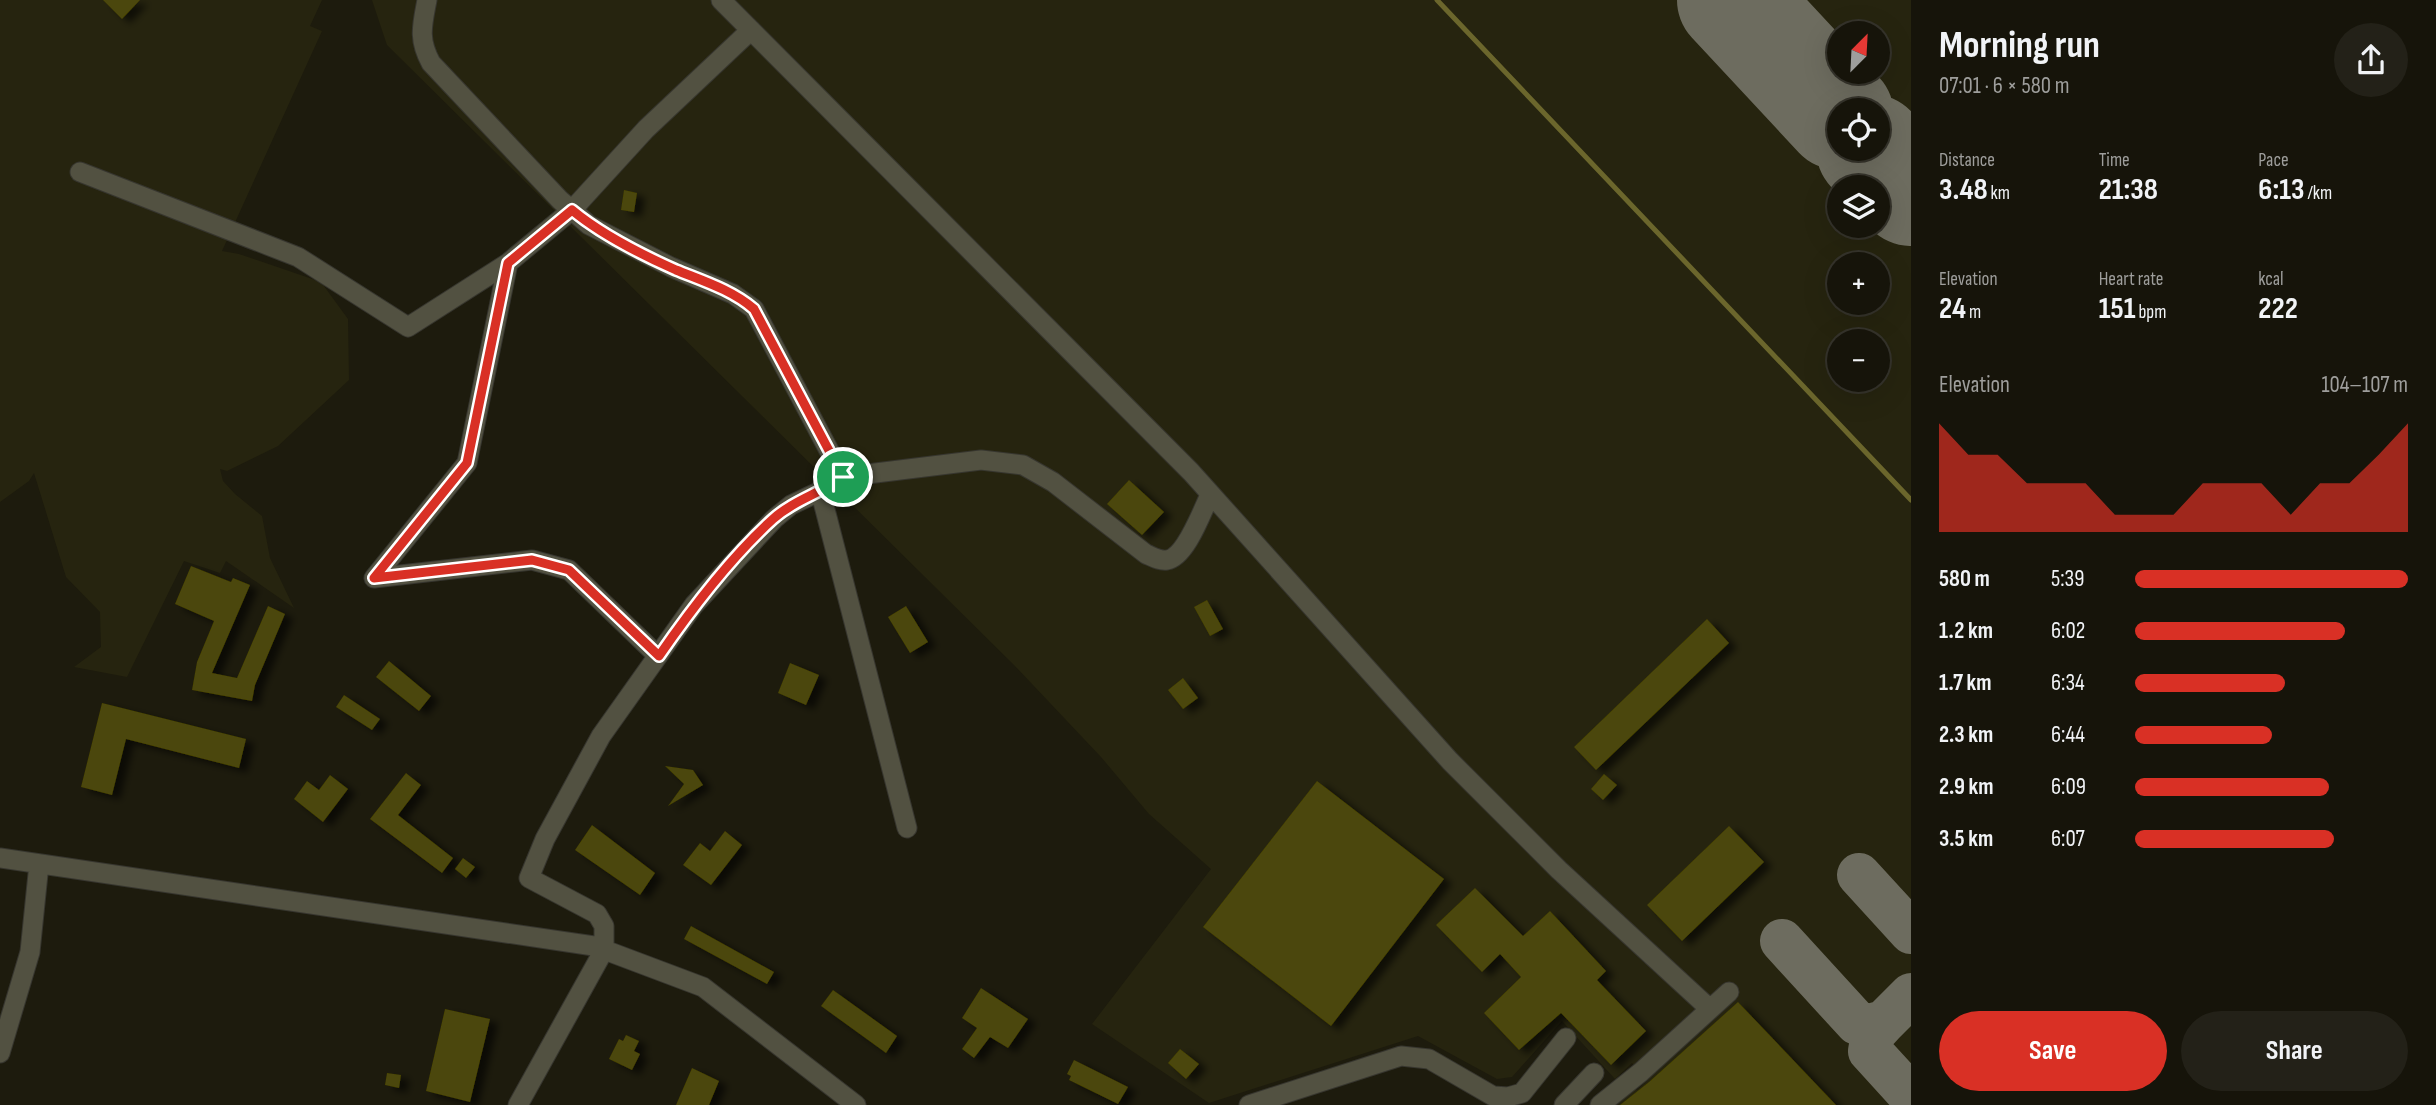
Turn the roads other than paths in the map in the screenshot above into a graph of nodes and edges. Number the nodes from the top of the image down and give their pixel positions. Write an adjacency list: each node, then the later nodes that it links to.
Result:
1 (427, 0): 5 (street)
2 (721, 0): 3 (street)
3 (751, 30): 5 (street); 9 (street)
4 (80, 172): 6 (street)
5 (572, 210): 6 (street); 7 (street)
6 (508, 263): 10 (street)
7 (843, 477): 8 (street); 9 (street)
8 (820, 490): 10 (street); 11 (street)
9 (1210, 495): 16 (street)
10 (659, 656): 14 (street)
11 (907, 828)
12 (0, 858): 13 (street)
13 (39, 864): 14 (street); 18 (street)
14 (604, 950): 20 (street); 21 (street)
15 (1729, 992): 16 (street)
16 (1710, 1009): 24 (street)
17 (1566, 1038): 22 (street)
18 (0, 1053)
19 (1594, 1073): 23 (street)
20 (518, 1105)
21 (856, 1105)
22 (1249, 1105)
23 (1564, 1105)
24 (1600, 1105)

